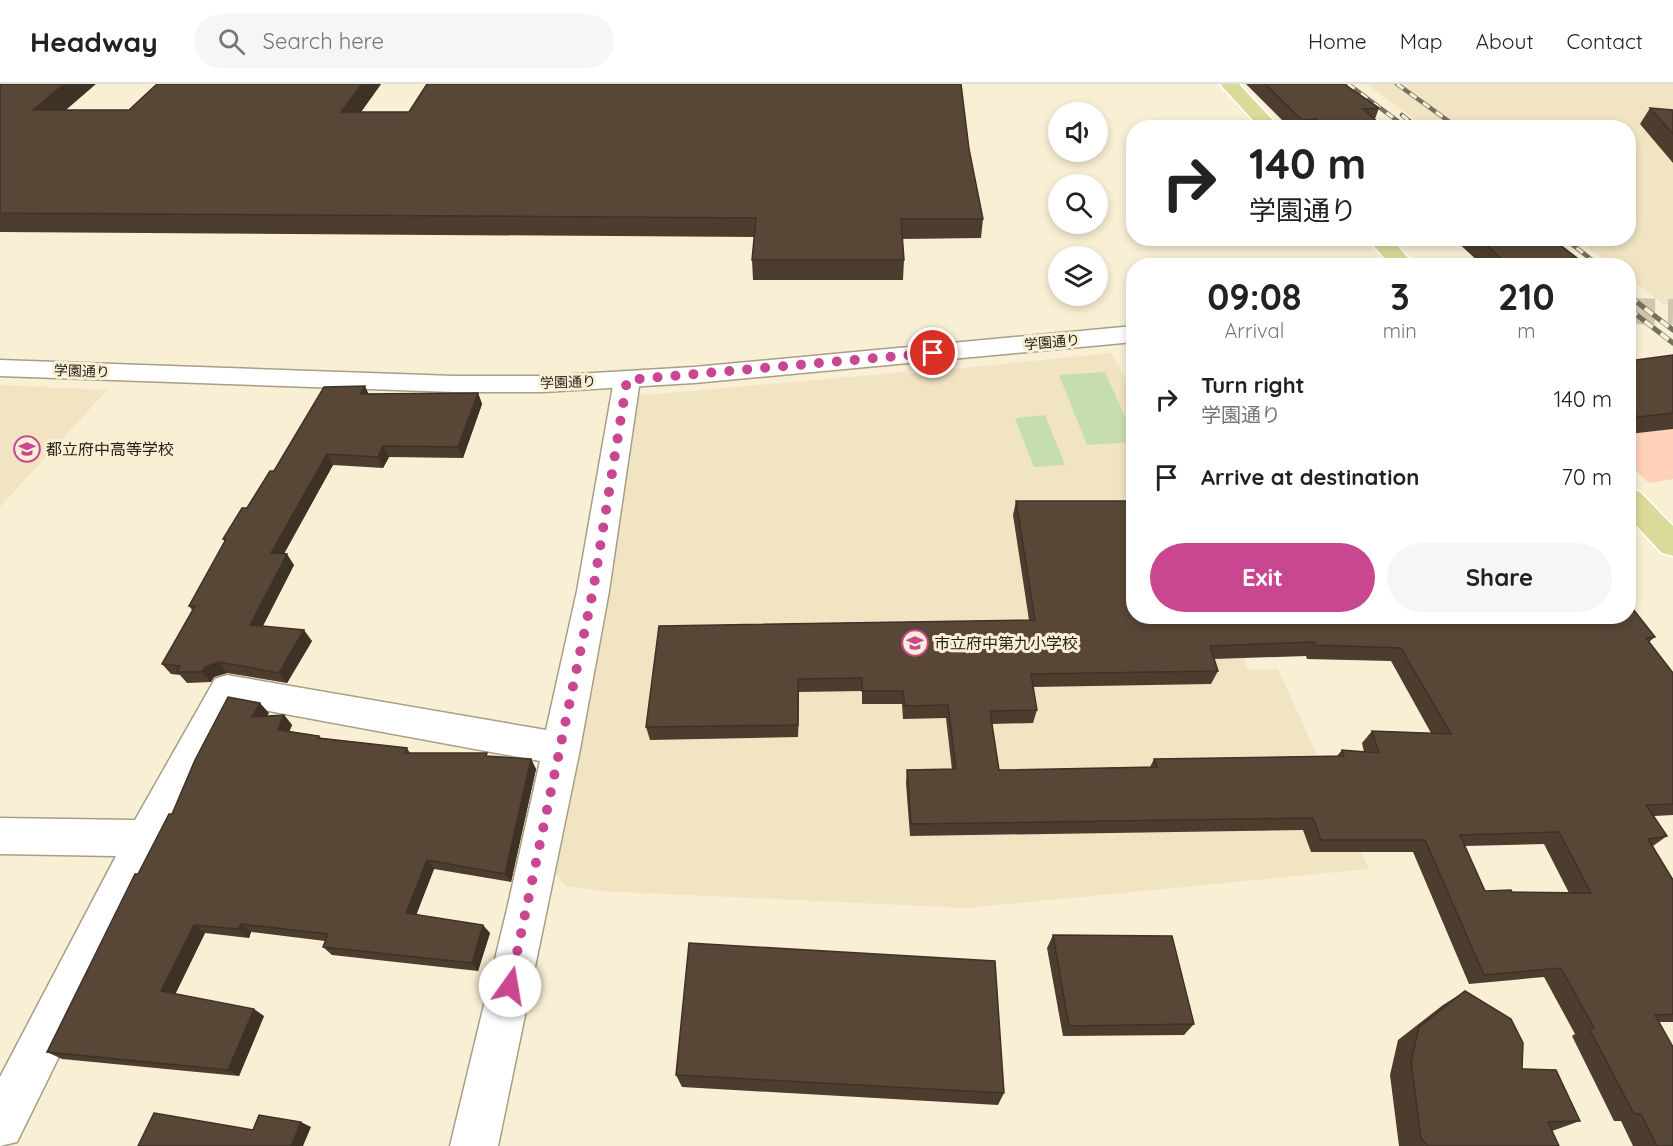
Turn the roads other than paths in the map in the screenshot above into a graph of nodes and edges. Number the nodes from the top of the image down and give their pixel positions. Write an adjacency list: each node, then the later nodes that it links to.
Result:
1 (1229, 84): 2 (main road)
2 (1263, 120)
3 (1385, 246): 4 (main road)
4 (1397, 258)
5 (1126, 335): 7 (street, 学園通り)
6 (0, 368): 7 (street, 学園通り)
7 (627, 380): 10 (street)
8 (1636, 506): 9 (main road)
9 (1673, 545)
10 (562, 749): 12 (street); 14 (street)
11 (0, 836): 12 (street)
12 (146, 838): 13 (street)
13 (0, 1125)
14 (474, 1146)

